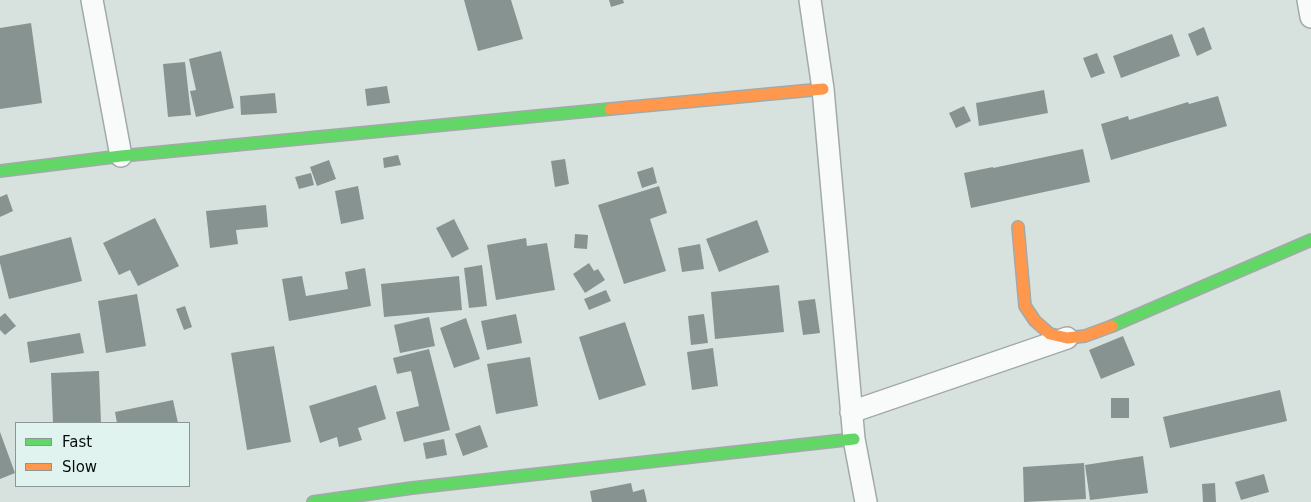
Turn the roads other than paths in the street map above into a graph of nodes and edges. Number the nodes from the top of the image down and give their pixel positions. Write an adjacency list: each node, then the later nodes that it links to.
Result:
1 (92, 0): 6 (street)
2 (810, 0): 5 (street)
3 (1308, 0): 4 (street)
4 (1311, 17)
5 (823, 89): 6 (street); 11 (street)
6 (121, 156): 7 (street)
7 (0, 172)
8 (1018, 227): 10 (street)
9 (1311, 240): 10 (street)
10 (1067, 338): 11 (street)
11 (851, 412): 12 (street)
12 (854, 439): 13 (street); 15 (street)
13 (413, 495): 14 (street)
14 (314, 502)
15 (866, 502)

